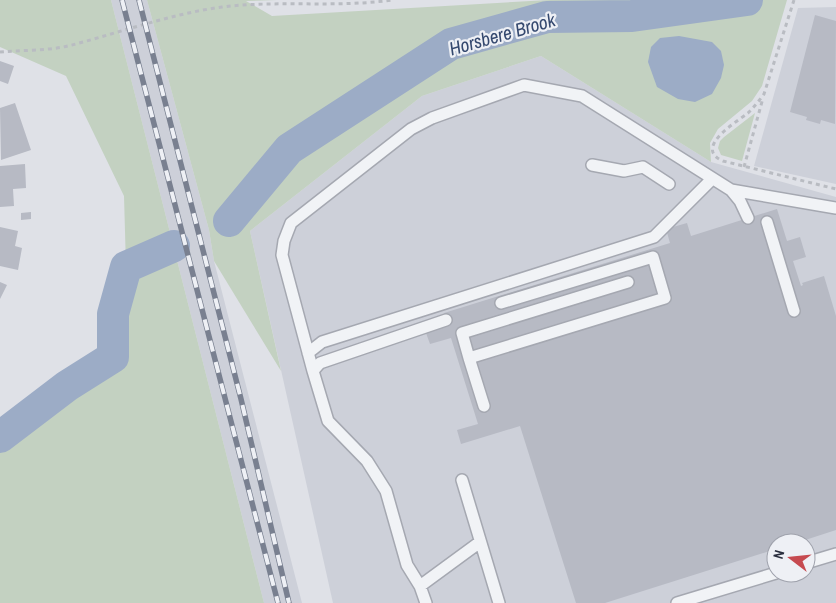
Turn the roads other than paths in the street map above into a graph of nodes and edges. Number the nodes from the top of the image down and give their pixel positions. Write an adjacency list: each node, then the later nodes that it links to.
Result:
1 (592, 165): 3 (lane)
2 (712, 179): 4 (lane); 12 (lane); 12 (lane)
3 (669, 184)
4 (731, 190): 5 (lane); 6 (lane)
5 (836, 208)
6 (748, 218)
7 (767, 222): 10 (lane)
8 (628, 282): 13 (lane)
9 (501, 303): 13 (lane)
10 (794, 311)
11 (446, 320): 14 (lane)
12 (308, 352): 14 (lane)
13 (469, 358): 15 (lane)
14 (313, 371): 21 (lane)
15 (484, 406)
16 (462, 480): 17 (lane)
17 (480, 542): 21 (lane); 23 (lane)
18 (836, 554): 19 (lane)
19 (816, 560)
20 (766, 575): 24 (lane)
21 (420, 586): 22 (lane)
22 (426, 603)
23 (499, 603)
24 (677, 603)

